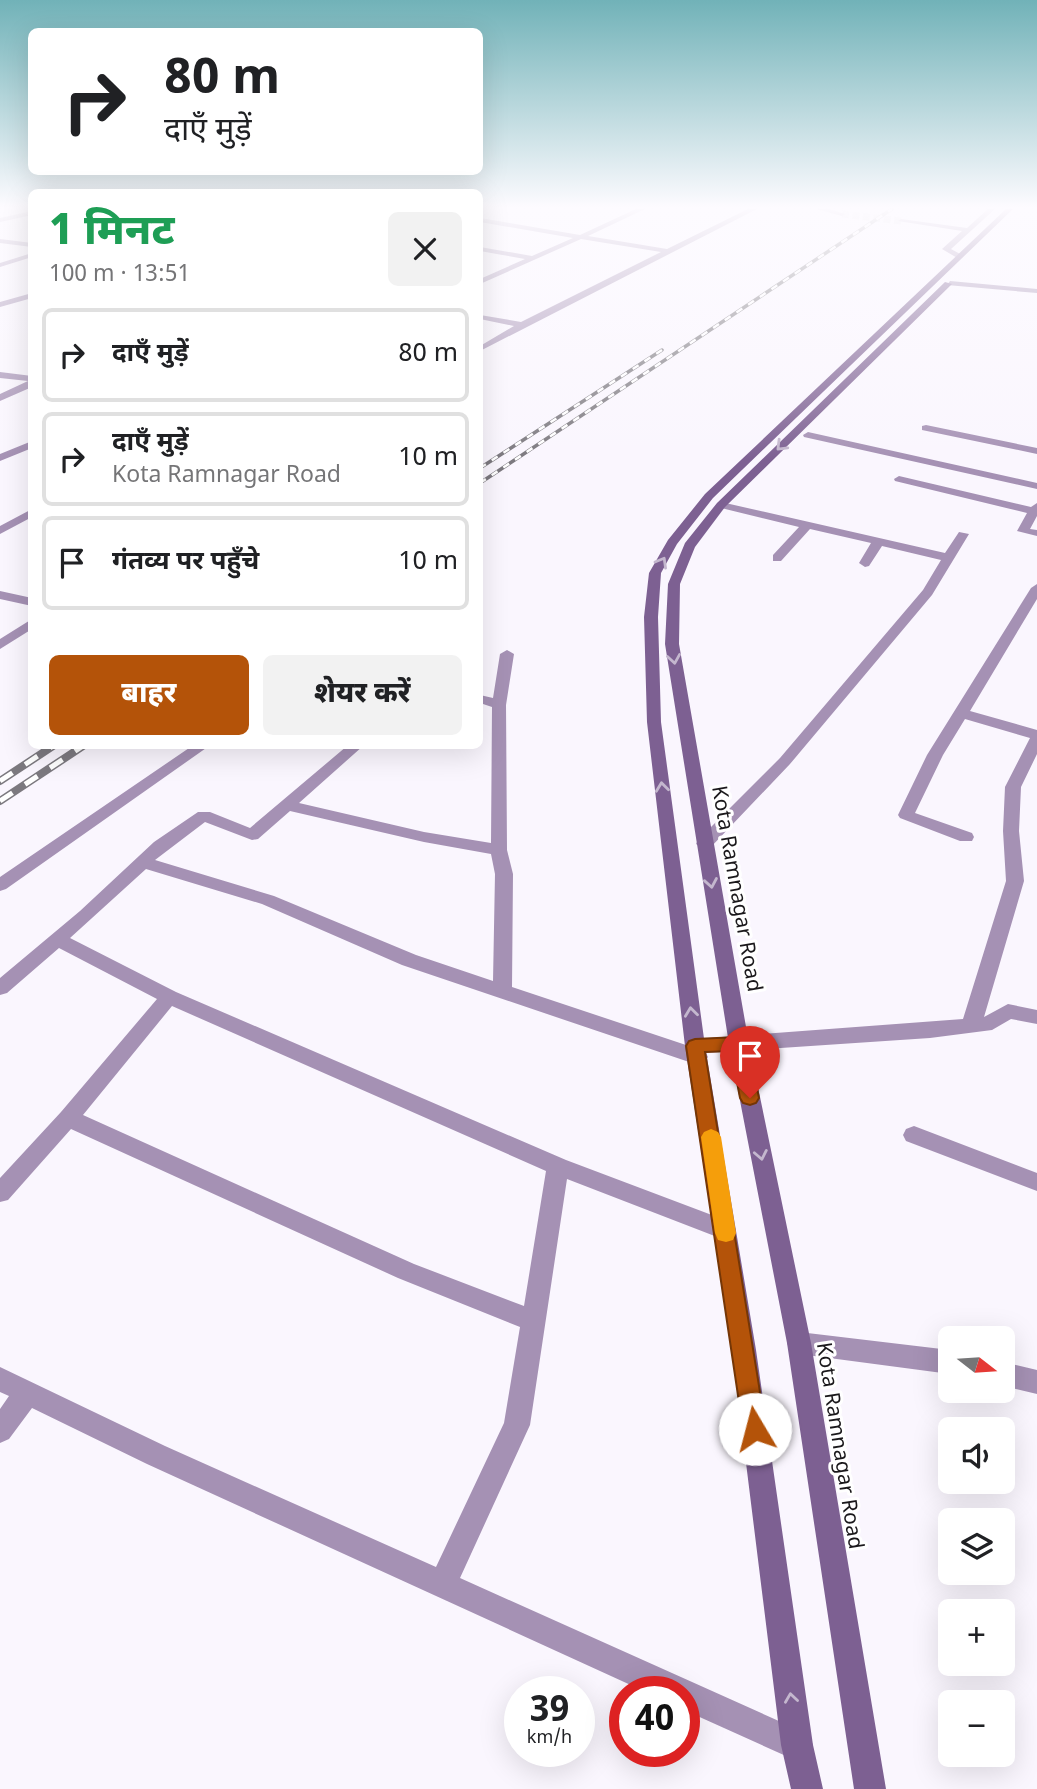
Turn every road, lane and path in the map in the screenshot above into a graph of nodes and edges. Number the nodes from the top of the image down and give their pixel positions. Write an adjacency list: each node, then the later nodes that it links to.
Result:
1 (4, 292): 5 (street)
2 (589, 292): 9 (street)
3 (928, 292): 59 (street, one-way to 3)
4 (932, 292): 22 (street, Kota Ramnagar Road, one-way to 22)
5 (28, 296)
6 (28, 296): 7 (street)
7 (0, 305)
8 (483, 318): 9 (street)
9 (522, 325): 10 (street)
10 (483, 347)
11 (0, 375): 12 (street)
12 (28, 380)
13 (28, 383): 14 (street)
14 (0, 398)
15 (926, 428): 18 (street)
16 (808, 435): 21 (street)
17 (28, 446): 19 (street)
18 (1037, 451)
19 (0, 458)
20 (899, 479): 23 (street)
21 (1037, 486)
22 (721, 505): 26 (street); 48 (street, Kota Ramnagar Road, one-way to 48)
23 (1036, 508): 28 (street)
24 (0, 514): 25 (street)
25 (27, 515): 27 (street)
26 (806, 526): 30 (street); 31 (street)
27 (0, 531)
28 (1037, 533)
29 (963, 534): 32 (street)
30 (878, 542): 32 (street); 33 (street)
31 (777, 558)
32 (950, 558): 48 (street)
33 (865, 563)
34 (1037, 587): 42 (street)
35 (0, 595): 36 (street)
36 (28, 601)
37 (28, 626): 38 (street)
38 (0, 645)
39 (507, 654): 41 (street)
40 (483, 700): 41 (street)
41 (499, 705): 49 (street)
42 (960, 713): 43 (street); 47 (street)
43 (1037, 737): 57 (street)
44 (197, 749): 51 (street)
45 (351, 749): 46 (street)
46 (286, 805): 49 (street); 50 (street)
47 (966, 837)
48 (704, 844): 58 (street, Kota Ramnagar Road, one-way to 58)
49 (499, 850): 54 (street)
50 (143, 862): 52 (street); 54 (street)
51 (0, 885)
52 (57, 939): 53 (street); 55 (street)
53 (0, 988)
54 (502, 993): 59 (street)
55 (169, 998): 60 (street); 62 (street)
56 (1037, 1017): 57 (street)
57 (971, 1026): 58 (street)
58 (739, 1044): 59 (street); 67 (street, Kota Ramnagar Road, one-way to 67)
59 (697, 1051): 65 (street)
60 (68, 1118): 64 (street); 66 (street)
61 (914, 1135): 63 (street)
62 (558, 1166): 65 (street); 66 (street)
63 (1037, 1182)
64 (0, 1193)
65 (725, 1230): 77 (street, one-way to 65)
66 (535, 1322): 74 (street)
67 (799, 1343): 68 (street); 79 (street, Kota Ramnagar Road)
68 (938, 1360)
69 (1015, 1377): 71 (street)
70 (0, 1379): 72 (street)
71 (1037, 1382)
72 (28, 1392): 73 (street); 74 (street)
73 (0, 1430)
74 (442, 1585): 75 (street)
75 (644, 1676)
76 (700, 1701): 77 (street)
77 (797, 1745): 78 (street)
78 (807, 1789)
79 (870, 1789)

